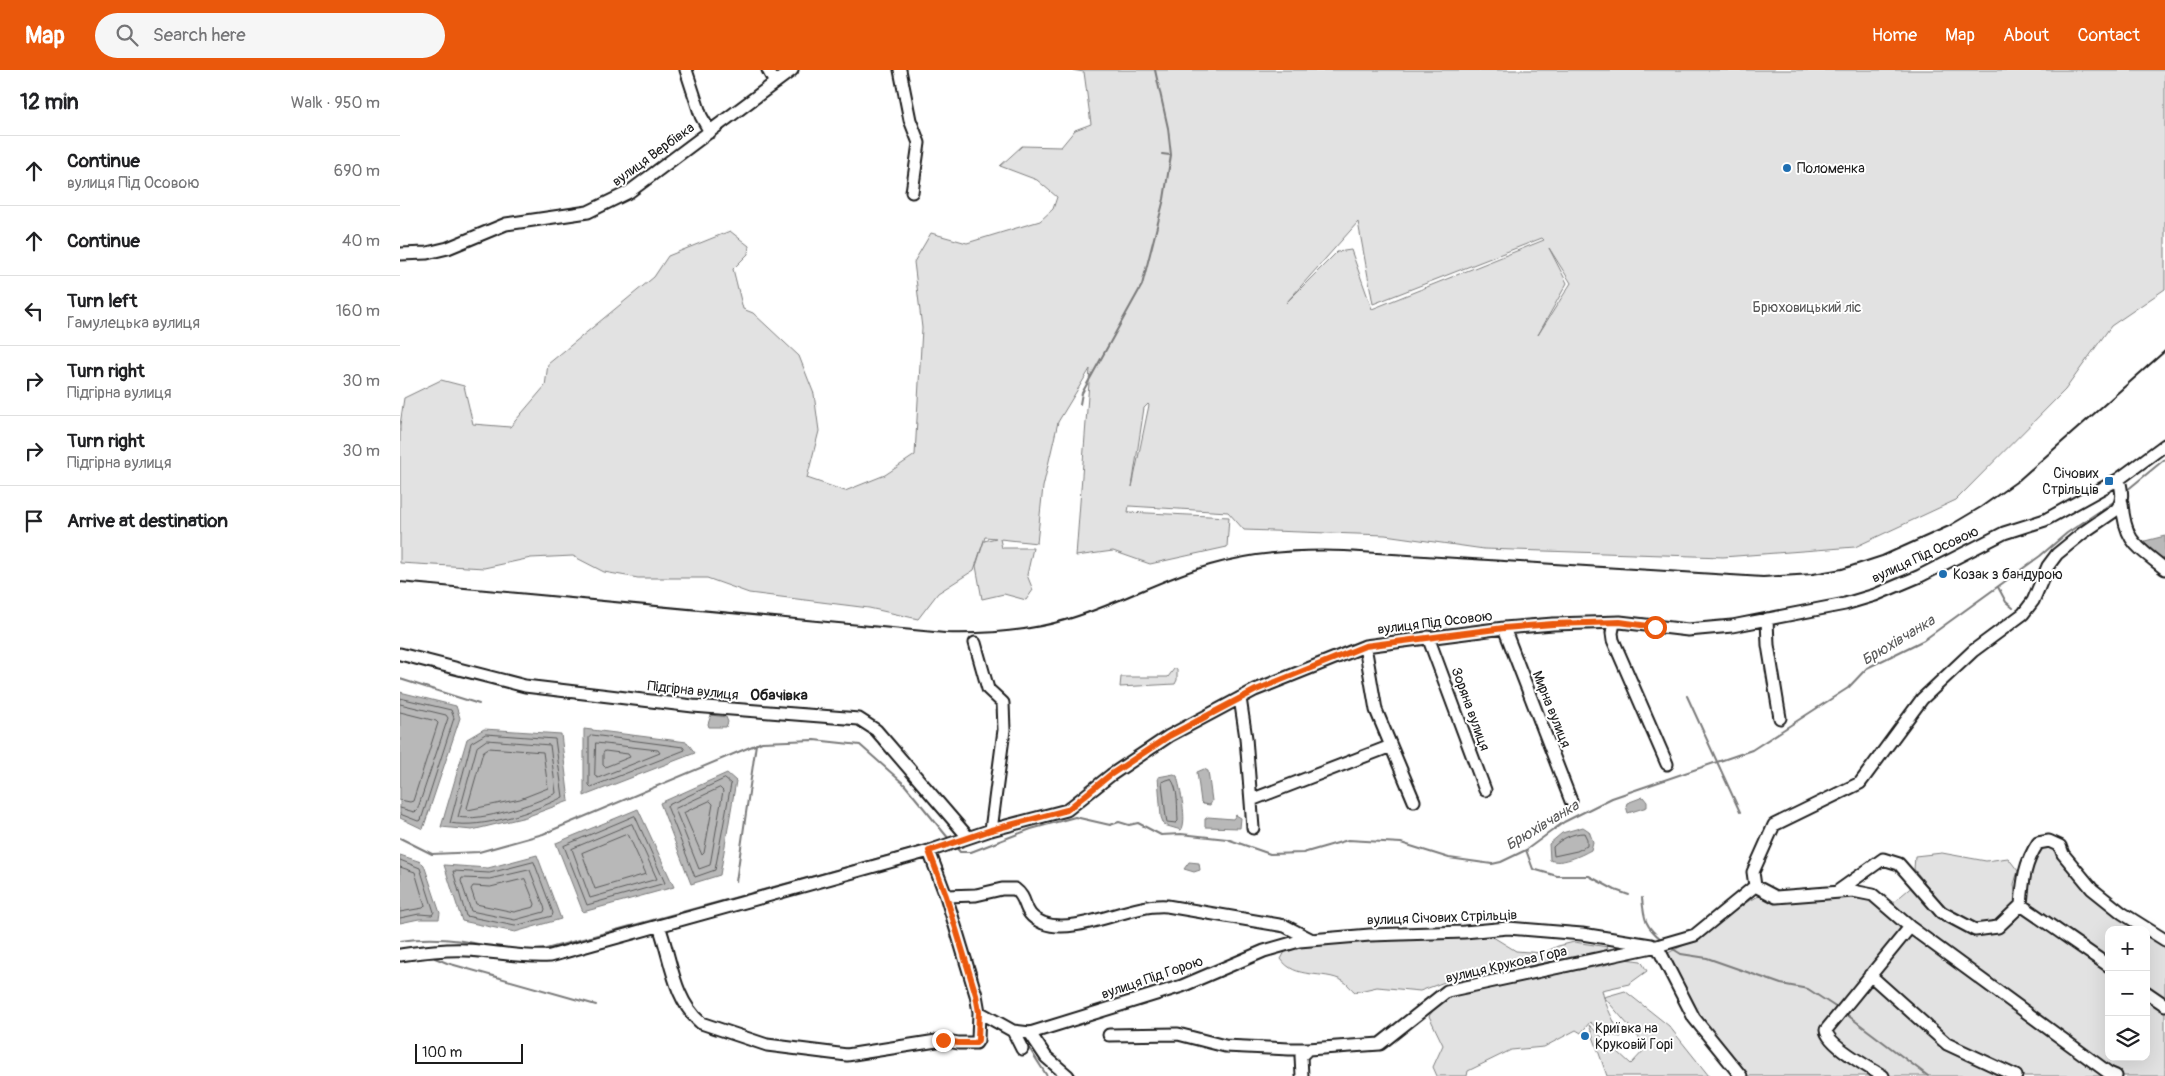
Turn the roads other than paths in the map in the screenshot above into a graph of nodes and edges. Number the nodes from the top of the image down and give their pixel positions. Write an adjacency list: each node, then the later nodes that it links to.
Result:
1 (686, 70): 6 (street)
2 (768, 70): 5 (street)
3 (792, 70): 5 (street, вулиця Вербівка)
4 (900, 70): 7 (street)
5 (775, 83): 6 (street, вулиця Вербівка)
6 (710, 132): 8 (street, вулиця Вербівка)
7 (912, 192)
8 (400, 254)
9 (2165, 445): 10 (street)
10 (2121, 493): 11 (street); 12 (street, вулиця Під Осовою); 31 (street)
11 (2165, 569)
12 (1767, 619): 13 (street, вулиця Під Осовою); 20 (street)
13 (1614, 622): 14 (street, вулиця Під Осовою); 22 (street)
14 (1504, 628): 15 (street, вулиця Під Осовою); 26 (street, Мирна вулиця)
15 (1428, 637): 17 (street, вулиця Під Осовою); 23 (street, Зоряна вулиця)
16 (975, 642): 28 (street)
17 (1365, 646): 19 (street, вулиця Під Осовою); 21 (street)
18 (400, 654): 29 (street, Підгірна вулиця)
19 (1240, 698): 24 (street); 28 (street, вулиця Під Осовою)
20 (1780, 718)
21 (1392, 746): 24 (street); 25 (street)
22 (1667, 764)
23 (1485, 790)
24 (1251, 800): 27 (street)
25 (1414, 801)
26 (1571, 801)
27 (1253, 828)
28 (991, 830): 29 (street, вулиця Під Осовою)
29 (964, 839): 30 (street, вулиця Під Осовою)
30 (929, 851): 33 (street); 35 (street)
31 (1756, 886): 32 (street); 39 (street, вулиця Січових Стрільців)
32 (1837, 892): 34 (street); 36 (street)
33 (946, 896): 37 (street); 45 (street)
34 (2021, 906): 38 (street); 41 (street)
35 (659, 926): 40 (street); 45 (street)
36 (1910, 927): 42 (street); 56 (street)
37 (1312, 940): 39 (street, вулиця Січових Стрільців); 47 (street, вулиця Під Горою)
38 (2165, 940)
39 (1657, 946): 50 (street, вулиця Крукова Гора); 53 (street)
40 (400, 955)
41 (2105, 963)
42 (1870, 975): 54 (street); 55 (street)
43 (2150, 995): 44 (street)
44 (2165, 1004)
45 (979, 1012): 46 (street)
46 (1013, 1031): 47 (street); 49 (street)
47 (1030, 1032): 51 (street)
48 (1109, 1035): 50 (street, вулиця Крукова Гора)
49 (1022, 1049)
50 (1308, 1049): 52 (street)
51 (1068, 1076)
52 (1302, 1076)
53 (1741, 1076)
54 (1883, 1076)
55 (2016, 1076)
56 (2116, 1076)

